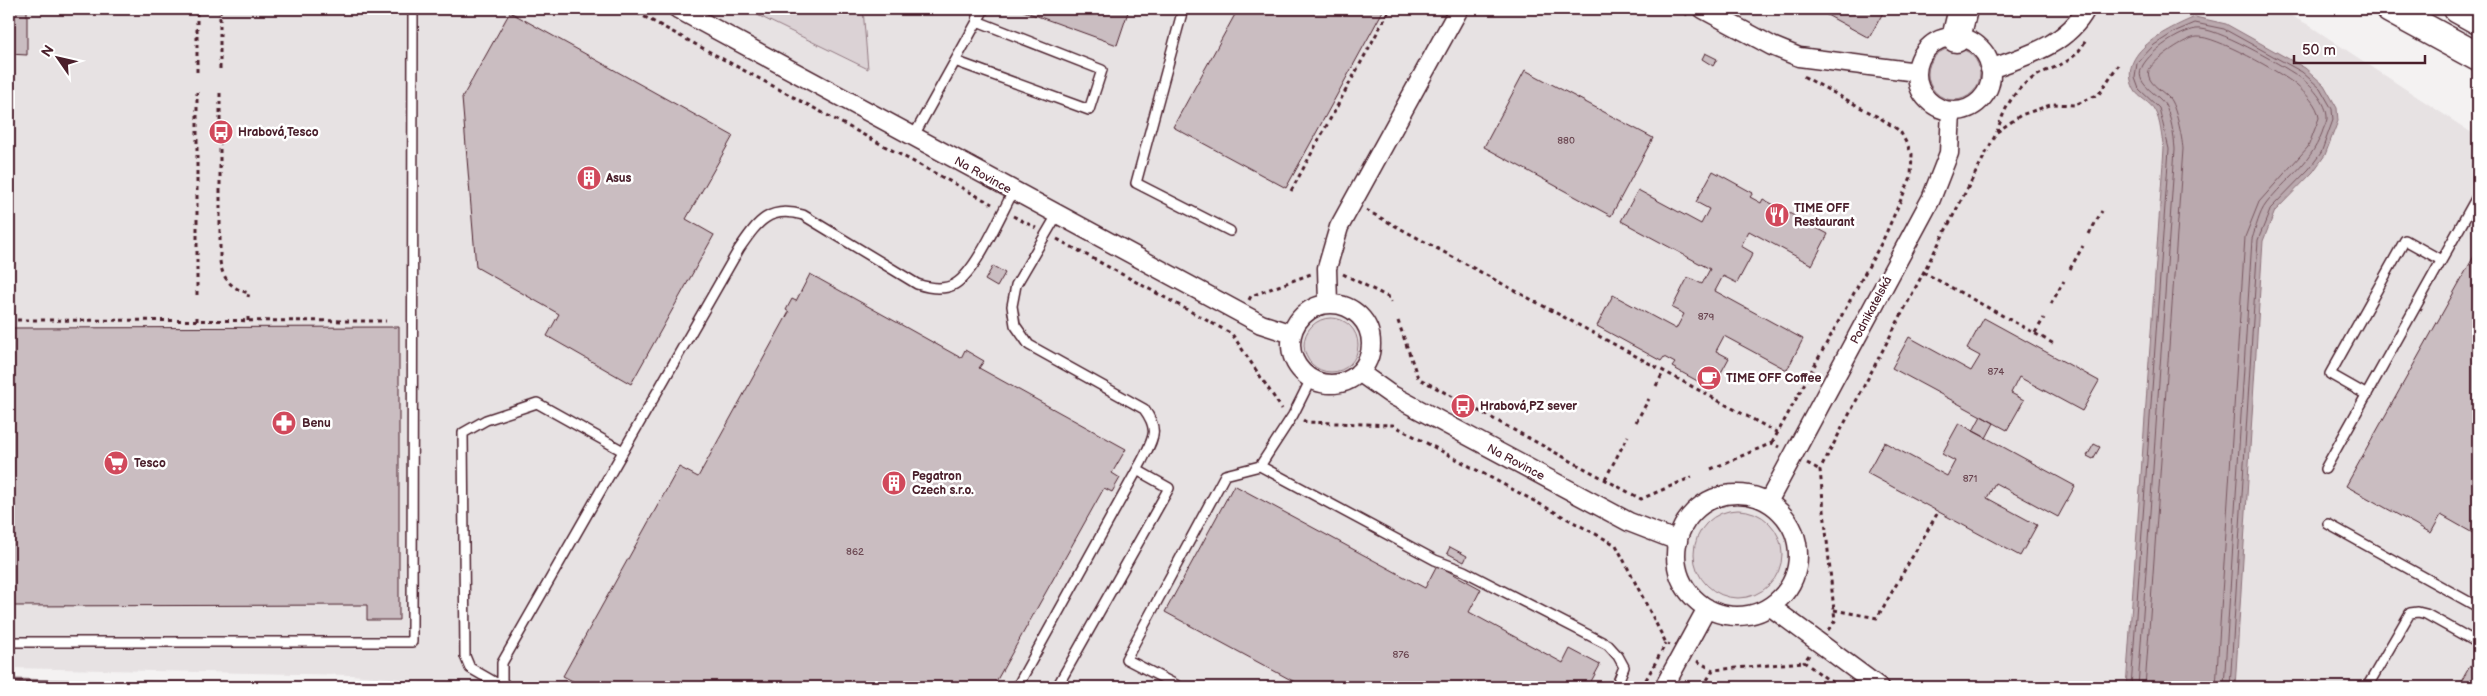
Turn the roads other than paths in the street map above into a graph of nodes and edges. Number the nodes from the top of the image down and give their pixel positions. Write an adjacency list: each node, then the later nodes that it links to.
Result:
1 (413, 9): 41 (lane)
2 (678, 9): 20 (street, Na Rovince)
3 (977, 9): 13 (lane)
4 (984, 9): 13 (lane)
5 (1183, 9): 24 (lane)
6 (1459, 9): 26 (street)
7 (1963, 9): 14 (highway)
8 (2086, 9): 17 (street)
9 (2390, 9): 15 (highway)
10 (2458, 9): 12 (highway)
11 (1699, 13): 18 (street)
12 (2478, 20)
13 (978, 21): 16 (lane); 16 (lane)
14 (1956, 38): 17 (street); 18 (street)
15 (2478, 57)
16 (955, 61): 20 (lane)
17 (1990, 69): 19 (street)
18 (1917, 72): 19 (street)
19 (1952, 111): 35 (street, Podnikatelská)
20 (913, 137): 21 (street, Na Rovince)
21 (1013, 192): 23 (street, Na Rovince); 31 (lane)
22 (2478, 195): 25 (lane)
23 (1057, 215): 27 (street, Na Rovince); 34 (lane)
24 (1230, 231)
25 (2441, 260): 30 (lane); 30 (lane)
26 (1328, 304): 27 (street); 28 (street)
27 (1292, 334): 29 (street)
28 (1359, 372): 29 (street); 37 (street, Na Rovince)
29 (1311, 379): 32 (lane)
30 (2367, 395): 33 (lane)
31 (623, 451): 43 (lane); 43 (lane)
32 (1260, 466): 46 (lane); 47 (lane)
33 (2325, 469)
34 (1137, 470): 44 (lane); 45 (lane)
35 (1768, 502): 37 (street); 38 (street)
36 (2328, 524): 39 (lane)
37 (1678, 542): 40 (street)
38 (1770, 607): 40 (street); 49 (street)
39 (2478, 607)
40 (1707, 608): 48 (street)
41 (9, 642)
42 (2478, 642): 50 (lane)
43 (505, 687)
44 (1017, 687)
45 (1057, 687)
46 (1180, 687)
47 (1616, 687)
48 (1664, 687)
49 (1879, 687)
50 (2367, 687)

